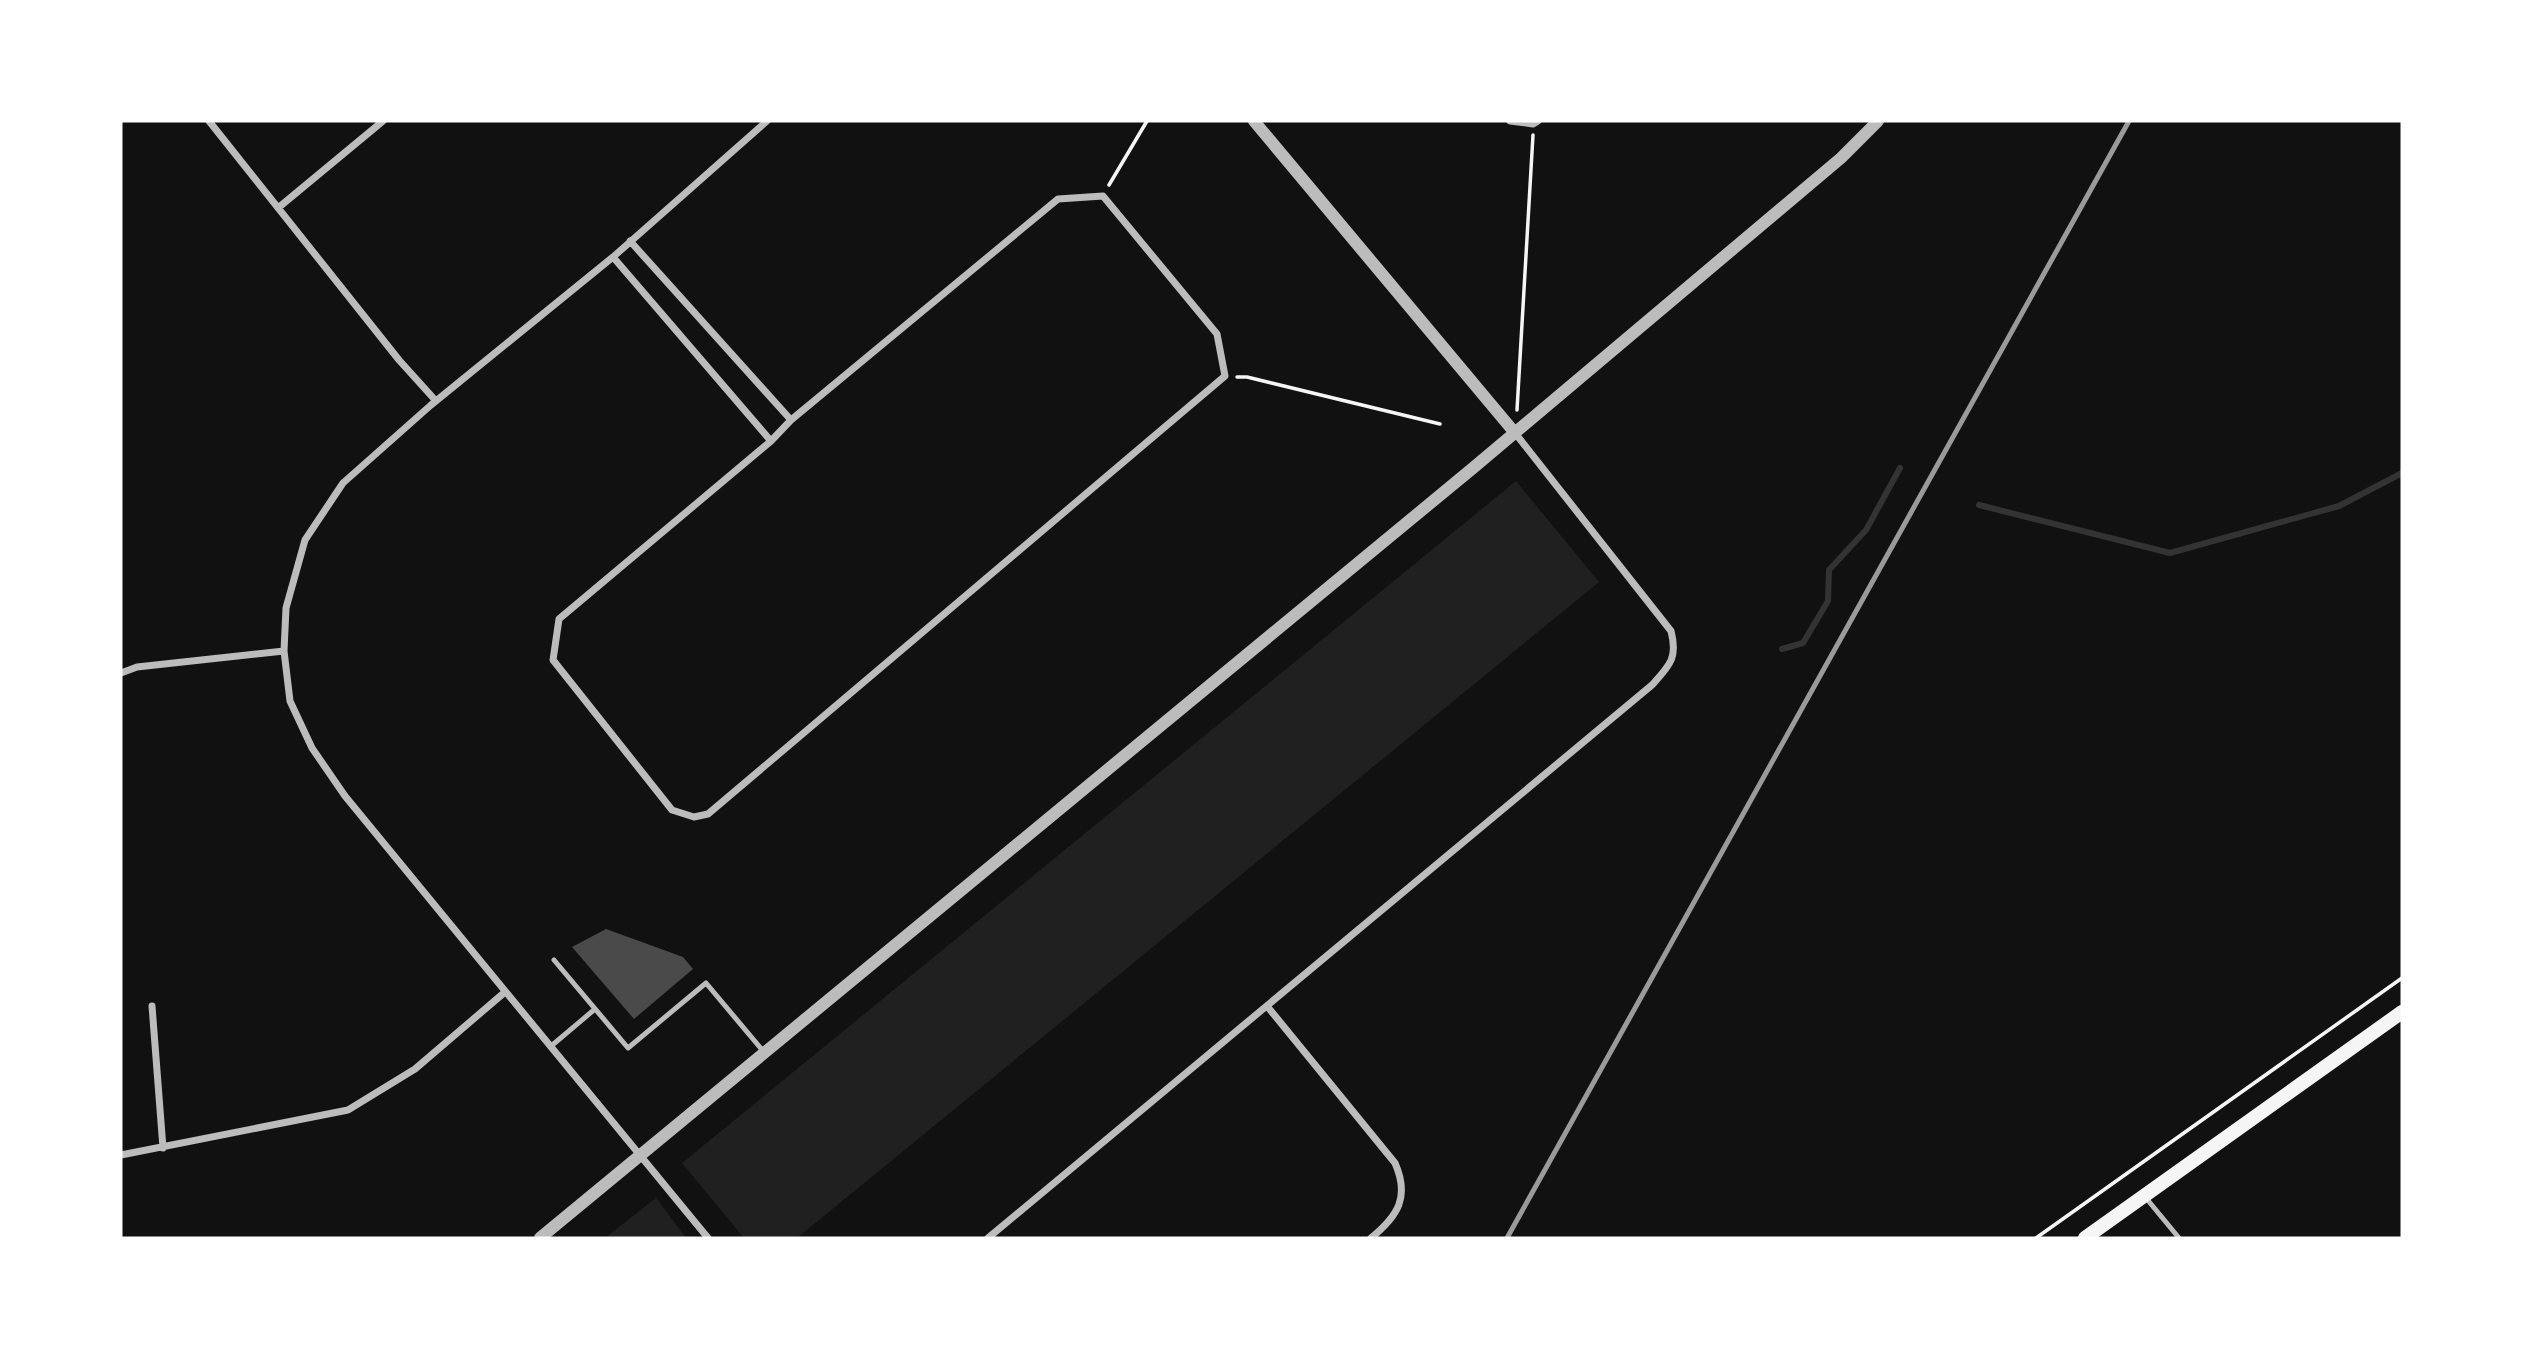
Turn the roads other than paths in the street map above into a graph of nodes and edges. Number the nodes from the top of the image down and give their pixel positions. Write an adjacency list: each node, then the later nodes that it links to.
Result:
1 (209, 121): 8 (street)
2 (383, 121): 8 (street)
3 (767, 121): 9 (street)
4 (1254, 121): 13 (street)
5 (1510, 121): 7 (street)
6 (1878, 121): 13 (street)
7 (1535, 122)
8 (278, 208): 11 (street)
9 (630, 241): 10 (street); 12 (street)
10 (613, 257): 11 (street); 14 (street)
11 (436, 401): 15 (street)
12 (791, 419): 14 (street); 14 (street)
13 (1515, 433): 20 (street); 24 (street)
14 (771, 441)
15 (284, 651): 16 (street); 18 (street)
16 (121, 673)
17 (554, 960): 21 (lane)
18 (505, 992): 23 (street); 25 (street)
19 (152, 1006): 25 (street)
20 (1267, 1006): 31 (street); 32 (street)
21 (595, 1009): 23 (lane); 24 (lane)
22 (2402, 1012): 28 (main road)
23 (550, 1047): 27 (street)
24 (765, 1054): 27 (street)
25 (163, 1148): 26 (street)
26 (121, 1155)
27 (640, 1157): 29 (street); 30 (street)
28 (2144, 1196): 33 (main road); 34 (lane)
29 (540, 1238)
30 (708, 1238)
31 (988, 1238)
32 (1371, 1238)
33 (2085, 1238)
34 (2179, 1238)

